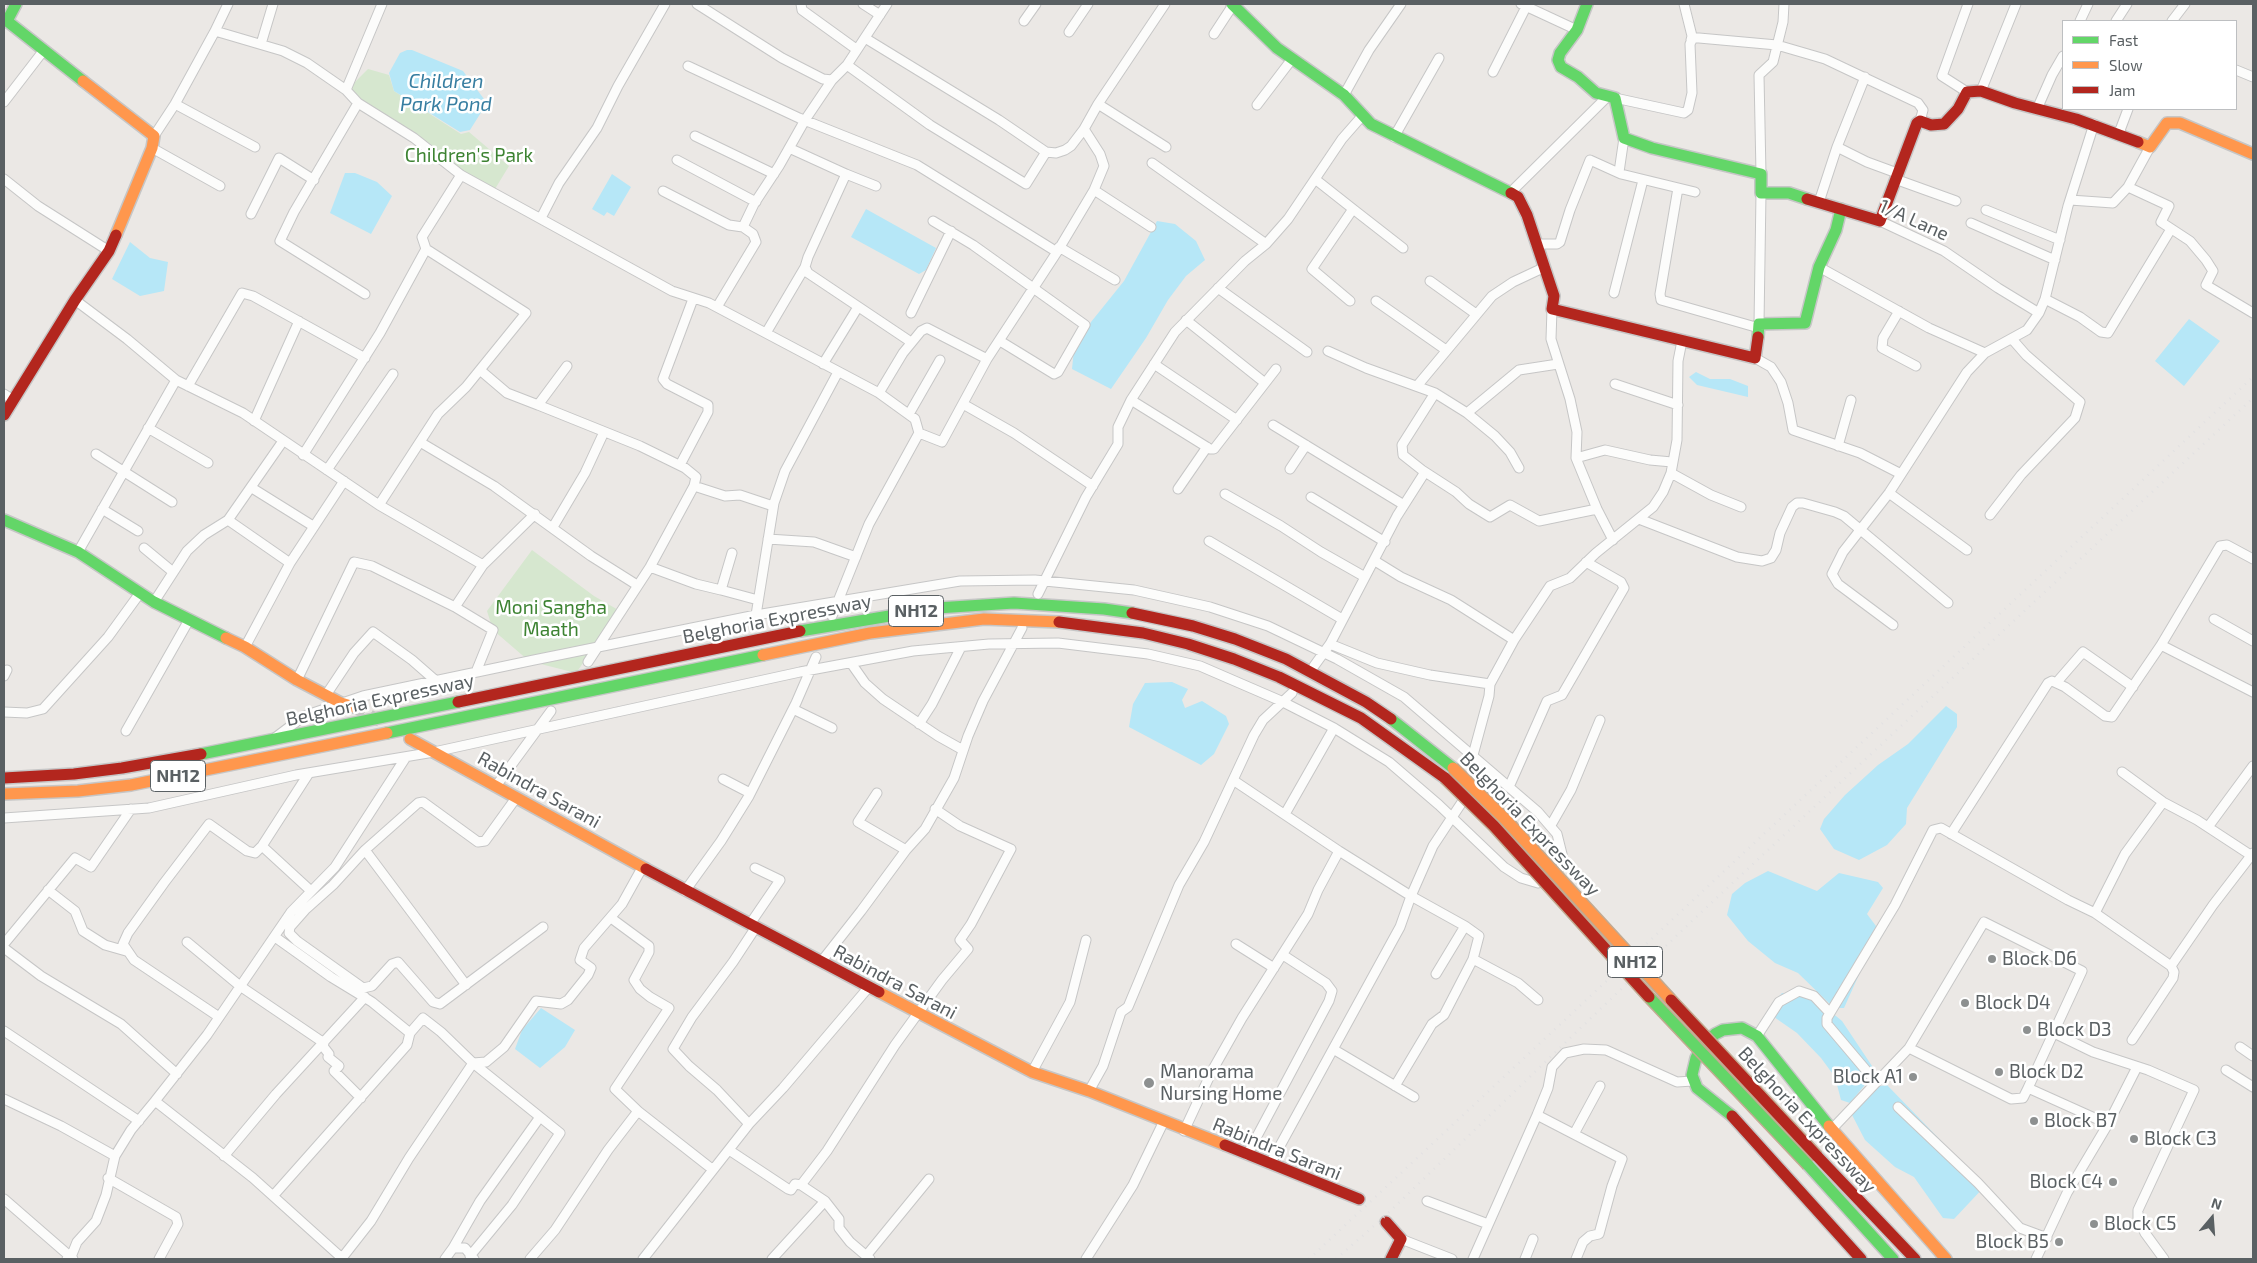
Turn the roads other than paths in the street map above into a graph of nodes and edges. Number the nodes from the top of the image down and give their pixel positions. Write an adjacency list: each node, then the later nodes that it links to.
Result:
1 (14, 4): 38 (main road)
2 (228, 4): 30 (street)
3 (273, 4): 35 (street)
4 (382, 4): 49 (street)
5 (665, 4): 108 (street)
6 (697, 4): 48 (street)
7 (801, 4): 37 (street)
8 (863, 4): 24 (street)
9 (887, 4): 24 (street)
10 (1036, 4): 28 (street)
11 (1088, 4): 31 (street)
12 (1164, 4): 57 (street)
13 (1232, 4): 32 (street); 40 (main road)
14 (1401, 4): 52 (street)
15 (1587, 4): 29 (main road)
16 (1684, 4): 34 (street)
17 (1784, 4): 36 (street)
18 (1968, 4): 51 (street)
19 (2016, 4): 50 (street)
20 (2088, 4): 25 (street)
21 (2127, 4): 26 (street)
22 (2185, 4): 27 (street)
23 (1524, 5): 29 (street); 45 (street)
24 (880, 15): 33 (street)
25 (2080, 20)
26 (2117, 20)
27 (2173, 20)
28 (1024, 21)
29 (1577, 30): 53 (main road)
30 (215, 31): 35 (street); 56 (street)
31 (1069, 32)
32 (1214, 34)
33 (865, 38): 37 (street); 77 (street)
34 (1691, 40): 36 (street); 53 (street)
35 (261, 44): 49 (street)
36 (1777, 45): 46 (street); 84 (street)
37 (856, 49): 42 (street)
38 (44, 50): 54 (street); 67 (main road)
39 (1438, 58): 69 (street)
40 (1292, 59): 52 (main road); 58 (street)
41 (2062, 60): 59 (street)
42 (847, 65): 48 (street); 77 (street)
43 (688, 66): 62 (street)
44 (2237, 70): 47 (street)
45 (1493, 72)
46 (1865, 77): 63 (street); 72 (street)
47 (2253, 77)
48 (832, 80): 62 (street)
49 (346, 90): 55 (street)
50 (1981, 91): 51 (main road); 59 (main road)
51 (1967, 92): 63 (main road)
52 (1344, 95): 61 (main road)
53 (1611, 97): 70 (main road); 97 (street)
54 (4, 102)
55 (358, 103): 85 (street); 89 (street)
56 (175, 104): 67 (street); 75 (street)
57 (1098, 104): 65 (street); 71 (street)
58 (1258, 105)
59 (2037, 109): 64 (main road)
60 (2128, 110): 66 (street)
61 (1363, 115): 69 (main road); 88 (street)
62 (805, 120): 76 (street); 121 (street)
63 (1920, 121): 86 (main road)
64 (2094, 124): 66 (main road); 100 (street)
65 (1084, 129): 77 (street); 95 (street)
66 (2119, 133): 73 (main road)
67 (154, 136): 74 (main road)
68 (695, 136): 82 (street)
69 (1394, 137): 97 (main road)
70 (1624, 138): 81 (street); 84 (main road)
71 (1166, 147)
72 (1837, 147): 86 (street); 103 (street)
73 (2150, 147): 78 (main road); 93 (street)
74 (152, 148): 91 (street); 122 (main road)
75 (255, 148)
76 (789, 148): 82 (street); 83 (street)
77 (1046, 152)
78 (2253, 154)
79 (677, 160): 102 (street)
80 (1152, 163): 117 (street)
81 (1619, 172): 90 (street); 118 (street)
82 (774, 174): 102 (street)
83 (846, 174): 92 (street); 124 (street)
84 (1761, 174): 99 (main road)
85 (461, 175): 108 (street); 120 (street)
86 (1896, 176): 101 (street); 110 (main road)
87 (4, 179): 122 (street)
88 (1315, 179): 104 (street); 117 (street)
89 (314, 180): 107 (street); 132 (street)
90 (1643, 180): 94 (street); 131 (street)
91 (220, 186)
92 (876, 186)
93 (2128, 187): 100 (street); 114 (street)
94 (1678, 188): 98 (street); 148 (street)
95 (1094, 190): 113 (street); 121 (street)
96 (662, 191): 112 (street)
97 (1511, 192): 118 (main road)
98 (1695, 192)
99 (1762, 193): 103 (main road, 1/A Lane); 148 (street)
100 (2070, 200): 116 (street)
101 (1956, 201)
102 (756, 202): 112 (street)
103 (1819, 202): 105 (main road, 1/A Lane)
104 (1353, 209): 119 (street); 137 (street)
105 (1842, 209): 110 (main road, 1/A Lane); 125 (main road)
106 (1986, 210): 116 (street)
107 (251, 214)
108 (540, 218): 133 (street)
109 (933, 221): 115 (street)
110 (1880, 221): 143 (street, 1/A Lane)
111 (1971, 223): 123 (street)
112 (743, 227): 139 (street)
113 (1151, 227)
114 (2172, 229): 134 (street); 144 (street)
115 (951, 232): 130 (street); 142 (street)
116 (2060, 240): 123 (street)
117 (1266, 244): 129 (street)
118 (1536, 244): 126 (main road)
119 (1403, 248)
120 (426, 249): 158 (street); 168 (street)
121 (1058, 249): 127 (street); 130 (street)
122 (109, 251): 135 (main road)
123 (2056, 260): 134 (street)
124 (805, 267): 138 (street); 149 (street)
125 (1819, 267): 141 (street); 148 (main road)
126 (1545, 268): 140 (main road); 145 (street)
127 (1114, 280)
128 (1430, 281): 145 (street)
129 (1218, 288): 146 (street); 156 (street)
130 (1033, 289): 151 (street); 151 (street)
131 (1614, 293)
132 (365, 294)
133 (694, 299): 139 (street); 203 (street)
134 (2045, 299): 143 (street)
135 (76, 300): 171 (street); 178 (main road)
136 (1376, 301): 154 (street)
137 (1350, 302)
138 (858, 306): 153 (street); 162 (street)
139 (717, 308): 149 (street)
140 (1552, 309): 152 (main road); 164 (street)
141 (1899, 311): 157 (street); 166 (street)
142 (911, 313)
143 (2039, 313): 150 (street)
144 (2253, 313)
145 (1476, 314): 154 (street)
146 (1186, 320): 163 (street); 172 (street)
147 (299, 321): 158 (street); 174 (street); 188 (street)
148 (1759, 326): 159 (main road)
149 (766, 333): 162 (street)
150 (2012, 340): 157 (street); 227 (street)
151 (1000, 341): 160 (street)
152 (1682, 341): 159 (main road); 183 (street)
153 (911, 342): 160 (street); 176 (street)
154 (1446, 350): 175 (street)
155 (1328, 351): 175 (street)
156 (1307, 352)
157 (1985, 353): 210 (street)
158 (365, 358): 199 (street)
159 (1755, 358): 196 (street)
160 (987, 359): 181 (street)
161 (940, 360): 185 (street)
162 (823, 364): 169 (street)
163 (1154, 364): 179 (street); 187 (street)
164 (1558, 364): 184 (street); 200 (street)
165 (567, 366): 182 (street)
166 (1916, 366)
167 (1276, 369): 172 (street)
168 (480, 370): 182 (street); 194 (street)
169 (838, 372): 176 (street); 222 (street)
170 (392, 374): 207 (street)
171 (176, 380): 174 (street); 190 (street)
172 (1265, 383): 187 (street)
173 (1615, 384): 183 (street)
174 (188, 386): 188 (street)
175 (1417, 386): 177 (street)
176 (879, 393): 185 (street)
177 (1434, 393): 184 (street); 208 (street)
178 (8, 397): 186 (main road)
179 (1131, 400): 197 (street); 213 (street)
180 (1851, 400): 196 (street)
181 (963, 404): 192 (street); 213 (street)
182 (538, 405): 191 (street)
183 (1678, 406): 201 (street)
184 (1467, 413): 204 (street)
185 (909, 414): 192 (street)
186 (4, 415)
187 (1237, 420): 197 (street)
188 (254, 421): 193 (street)
189 (1273, 426): 195 (street)
190 (148, 428): 202 (street); 206 (street)
191 (604, 432): 203 (street); 232 (street)
192 (918, 433): 243 (street)
193 (283, 441): 199 (street); 214 (street)
194 (420, 442): 221 (street); 226 (street)
195 (1306, 445): 205 (street); 220 (street)
196 (1838, 446): 210 (street)
197 (1207, 447): 215 (street)
198 (96, 454): 206 (street)
199 (303, 455): 207 (street)
200 (1576, 458): 201 (street); 225 (street)
201 (1672, 462): 209 (street)
202 (208, 463)
203 (680, 465): 212 (street)
204 (1519, 468)
205 (1290, 469)
206 (124, 470): 219 (street); 224 (street)
207 (327, 470): 211 (street)
208 (1425, 472): 220 (street); 225 (street)
209 (1671, 473): 223 (street); 228 (street)
210 (1901, 474): 216 (street)
211 (344, 481): 221 (street); 231 (street)
212 (694, 486): 222 (street); 249 (street)
213 (1093, 486): 252 (street)
214 (252, 488): 229 (street); 231 (street)
215 (1178, 489)
216 (1889, 493): 233 (street); 240 (street)
217 (1225, 494): 251 (street)
218 (1311, 497): 238 (street)
219 (172, 502)
220 (1404, 504): 238 (street)
221 (379, 505): 248 (street)
222 (773, 506): 235 (street)
223 (1741, 507)
224 (102, 509): 234 (street); 241 (street)
225 (1597, 509): 237 (street)
226 (535, 514): 232 (street); 248 (street)
227 (1990, 515)
228 (1639, 519): 233 (street); 237 (street)
229 (228, 520): 247 (street); 250 (street)
230 (6, 524): 241 (main road)
231 (313, 526): 247 (street)
232 (553, 527): 253 (street)
233 (1860, 530): 260 (street); 267 (street)
234 (138, 531)
235 (768, 539): 243 (street); 257 (street)
236 (1210, 540): 264 (street)
237 (1613, 540): 246 (street)
238 (1385, 542): 245 (street)
239 (144, 548): 250 (street)
240 (1967, 550)
241 (78, 552): 255 (main road)
242 (732, 553): 254 (street)
243 (856, 557): 259 (street)
244 (2253, 559): 273 (street)
245 (1375, 561): 251 (street); 269 (street)
246 (1586, 562): 269 (street); 317 (street)
247 (290, 563): 274 (street)
248 (483, 565): 261 (street)
249 (650, 567): 253 (street); 254 (street)
250 (173, 572): 258 (street)
251 (1365, 577): 264 (street)
252 (1044, 581): 256 (street); 259 (street); 277 (street)
253 (638, 585): 276 (street)
254 (721, 590): 257 (street)
255 (140, 593): 258 (main road); 297 (street)
256 (1038, 594)
257 (758, 600): 262 (street)
258 (154, 602): 266 (main road)
259 (838, 602): 262 (street); 263 (street)
260 (1948, 603)
261 (455, 607): 283 (street); 284 (street)
262 (756, 616): 276 (street)
263 (832, 616)
264 (1342, 619): 272 (street)
265 (2214, 619): 270 (street)
266 (189, 620): 274 (main road); 303 (street)
267 (1893, 625)
268 (1022, 628): 271 (street)
269 (1514, 640): 287 (street)
270 (2253, 641)
271 (1015, 643): 275 (street); 292 (street); 306 (street)
272 (1330, 644): 277 (street); 287 (street)
273 (2161, 645): 288 (street); 289 (street)
274 (245, 647): 284 (main road)
275 (961, 647): 280 (street); 299 (street)
276 (598, 648): 279 (street); 283 (street)
277 (1322, 654): 281 (street); 308 (street)
278 (816, 657): 282 (street)
279 (588, 662)
280 (851, 663): 282 (street); 299 (street)
281 (1314, 666)
282 (810, 670): 295 (street); 302 (street)
283 (476, 672): 285 (street)
284 (297, 680): 291 (main road)
285 (436, 681): 291 (street); 293 (street)
286 (2057, 682): 288 (street); 288 (street); 330 (street)
287 (1490, 684): 308 (street)
288 (2133, 686)
289 (2253, 692)
290 (1292, 693): 292 (street)
291 (326, 695): 293 (main road)
292 (1281, 701): 301 (street); 315 (street)
293 (341, 703): 294 (main road); 305 (street)
294 (354, 707)
295 (793, 709): 300 (street); 318 (street)
296 (551, 711): 302 (street)
297 (4, 712)
298 (1600, 720): 328 (street)
299 (919, 724): 306 (street)
300 (832, 728)
301 (1334, 728): 325 (street); 327 (street)
302 (537, 729): 307 (street); 316 (street)
303 (126, 731)
304 (410, 739): 307 (main road, Rabindra Sarani)
305 (271, 740): 313 (main road, Belghoria Expressway / NH12); 441 (main road, Belghoria Expressway / NH12, bridge)
306 (963, 750): 324 (street)
307 (434, 752): 309 (street); 316 (main road, Rabindra Sarani)
308 (1473, 756): 317 (street); 327 (street)
309 (406, 757): 312 (street); 339 (street)
310 (2253, 766): 329 (street)
311 (2122, 772): 322 (street)
312 (309, 773): 323 (street); 331 (street)
313 (4, 778)
314 (722, 779): 318 (street)
315 (1233, 780): 325 (street); 388 (street)
316 (496, 786): 321 (main road, Rabindra Sarani)
317 (1509, 787): 328 (street)
318 (750, 793): 340 (street)
319 (878, 793): 333 (street)
320 (4, 794): 440 (main road, Belghoria Expressway / NH12, bridge)
321 (516, 798): 332 (street); 336 (main road, Rabindra Sarani)
322 (2163, 802): 329 (street); 342 (street)
323 (131, 809): 326 (street); 338 (street)
324 (935, 809): 333 (street); 365 (street)
325 (1285, 814): 334 (street)
326 (4, 818)
327 (1452, 819): 328 (street); 341 (street)
328 (1550, 825)
329 (2208, 827): 335 (street)
330 (1951, 834): 342 (street); 364 (street)
331 (262, 846): 339 (street); 352 (street)
332 (365, 850): 359 (street); 359 (street)
333 (906, 850): 355 (street)
334 (1340, 851): 341 (street); 353 (street)
335 (2252, 855): 356 (street)
336 (642, 868): 340 (main road, Rabindra Sarani); 343 (street)
337 (755, 868): 344 (street)
338 (48, 890): 351 (street); 352 (street)
339 (311, 891): 347 (street)
340 (685, 892): 344 (main road, Rabindra Sarani)
341 (1411, 896): 345 (street); 375 (street)
342 (2095, 913): 356 (street)
343 (611, 918): 377 (street); 394 (street)
344 (753, 926): 355 (main road, Rabindra Sarani); 399 (street)
345 (1464, 926): 354 (street); 358 (street)
346 (543, 927): 359 (street)
347 (275, 937): 360 (street); 362 (street)
348 (1086, 940): 380 (street)
349 (187, 942): 360 (street)
350 (1236, 944): 357 (street)
351 (4, 946): 381 (street)
352 (126, 951): 366 (street)
353 (1283, 955): 357 (street); 405 (street)
354 (1473, 959): 363 (street); 384 (street)
355 (821, 962): 361 (main road, Rabindra Sarani)
356 (2171, 966): 371 (street)
357 (1274, 968): 402 (street)
358 (1436, 974)
359 (466, 985)
360 (240, 986): 366 (street); 372 (street)
361 (868, 988): 365 (main road, Rabindra Sarani); 399 (street)
362 (365, 998): 368 (street); 372 (street)
363 (1538, 1000)
364 (1830, 1013): 370 (street); 383 (street)
365 (918, 1014): 380 (main road, Rabindra Sarani); 412 (street)
366 (219, 1017): 381 (street)
367 (4, 1031): 397 (street)
368 (410, 1033): 377 (street); 390 (street)
369 (2054, 1033): 374 (street); 378 (street); 387 (street)
370 (1757, 1036): 382 (main road); 401 (main road)
371 (2132, 1040)
372 (323, 1044): 390 (street); 407 (street)
373 (2240, 1047): 376 (street)
374 (1909, 1048): 383 (street); 387 (street)
375 (1333, 1049): 384 (street); 408 (street)
376 (2253, 1056)
377 (473, 1063): 396 (street); 428 (street)
378 (2137, 1067): 400 (street); 444 (street)
379 (2226, 1070): 386 (street)
380 (1032, 1072): 388 (main road, Rabindra Sarani)
381 (177, 1074): 392 (street)
382 (1693, 1081): 395 (street); 439 (main road)
383 (1876, 1082): 401 (street)
384 (1395, 1086): 389 (street)
385 (1600, 1086): 403 (street)
386 (2253, 1087)
387 (2028, 1088): 400 (street)
388 (1089, 1091): 398 (main road, Rabindra Sarani)
389 (1414, 1097)
390 (360, 1098): 413 (street)
391 (4, 1099): 406 (street)
392 (155, 1101): 397 (street); 407 (street)
393 (1898, 1107): 421 (street)
394 (638, 1110): 409 (street); 430 (street)
395 (1537, 1115): 403 (street); 419 (street)
396 (540, 1117): 423 (street); 425 (street)
397 (139, 1121): 406 (street)
398 (1164, 1121): 402 (main road, Rabindra Sarani); 433 (street)
399 (749, 1124): 404 (street)
400 (2108, 1124): 421 (street)
401 (1832, 1129): 442 (main road)
402 (1184, 1131): 405 (main road, Rabindra Sarani)
403 (1574, 1134): 438 (street)
404 (729, 1150): 409 (street); 412 (street)
405 (1246, 1155): 408 (main road, Rabindra Sarani)
406 (115, 1156): 410 (street)
407 (224, 1156): 413 (street)
408 (1270, 1164): 415 (main road, Rabindra Sarani)
409 (712, 1169): 431 (street)
410 (108, 1178): 426 (street); 427 (street)
411 (929, 1179): 424 (street)
412 (801, 1185): 417 (street)
413 (273, 1196): 428 (street)
414 (4, 1199): 426 (street)
415 (1359, 1199)
416 (1427, 1201): 419 (street)
417 (825, 1202): 424 (street); 432 (street)
418 (1386, 1222): 422 (main road)
419 (1488, 1224): 436 (street)
420 (1533, 1238): 437 (street)
421 (2047, 1238): 443 (street)
422 (1401, 1239): 434 (main road); 435 (street)
423 (453, 1248): 425 (street); 429 (street)
424 (866, 1256)
425 (472, 1258)
426 (70, 1259)
427 (160, 1259)
428 (342, 1259)
429 (445, 1259)
430 (530, 1259)
431 (643, 1259)
432 (772, 1259)
433 (1086, 1259)
434 (1391, 1259)
435 (1452, 1259)
436 (1473, 1259)
437 (1525, 1259)
438 (1576, 1259)
439 (1861, 1259)
440 (1893, 1259)
441 (1915, 1259)
442 (1946, 1259)
443 (2036, 1259)
444 (2164, 1259)

